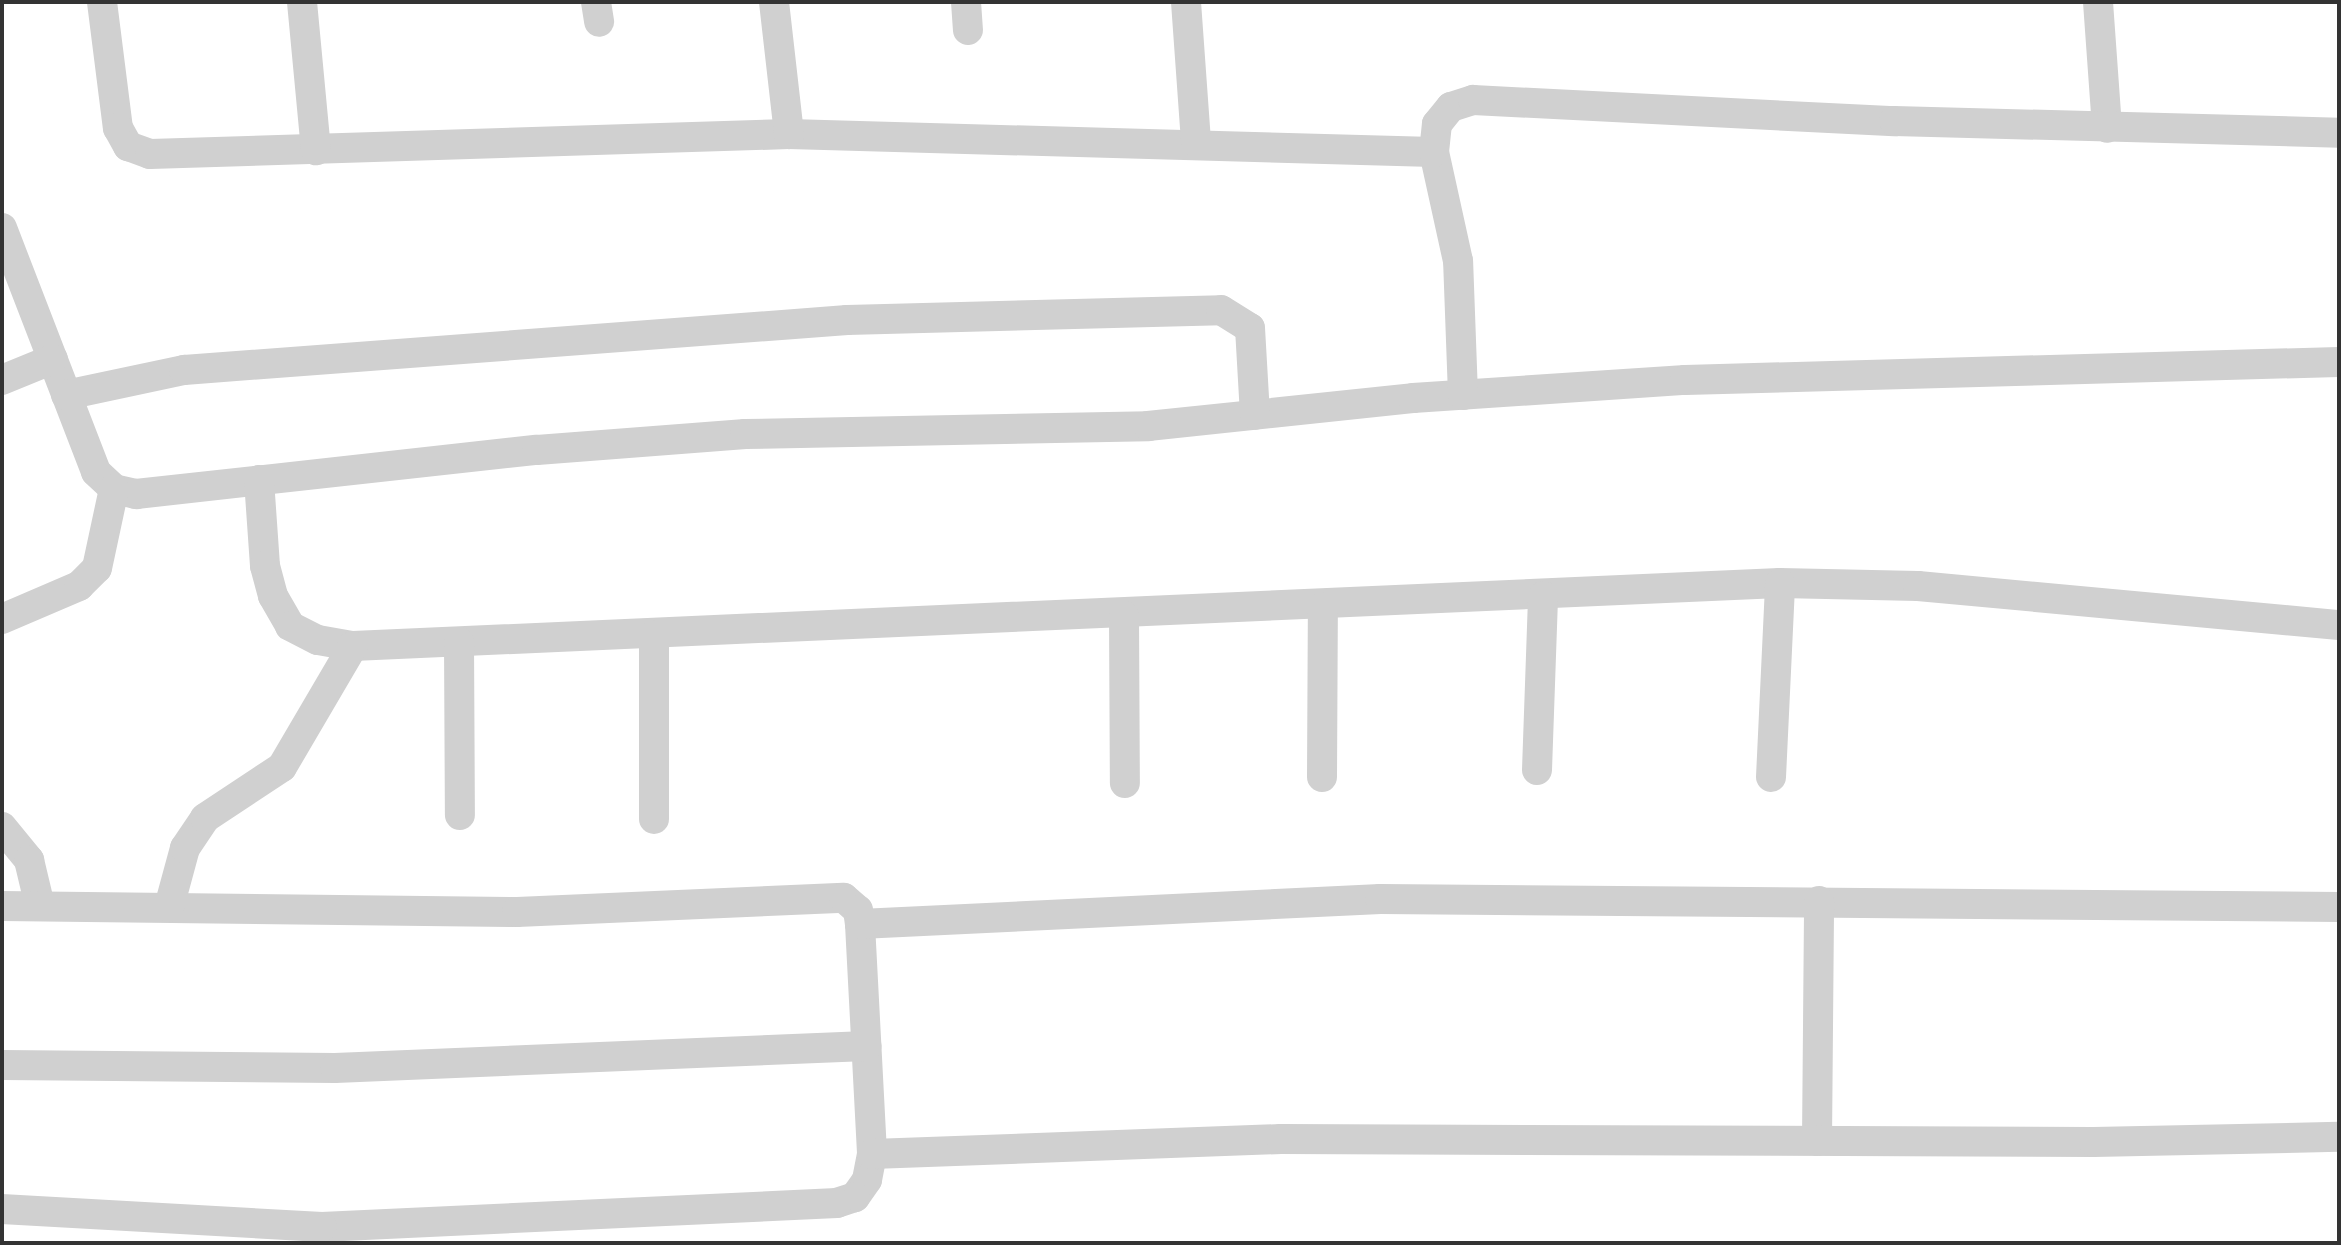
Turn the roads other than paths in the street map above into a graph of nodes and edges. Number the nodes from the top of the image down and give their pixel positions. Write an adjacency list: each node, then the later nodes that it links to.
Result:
1 (102, 2): 10 (street)
2 (302, 2): 10 (street)
3 (774, 2): 8 (street)
4 (1186, 2): 9 (street)
5 (2098, 2): 6 (street)
6 (2107, 128): 7 (street); 11 (street)
7 (2339, 133)
8 (789, 134): 9 (street); 10 (street)
9 (1196, 142): 11 (street)
10 (316, 150)
11 (1434, 152): 17 (street)
12 (2, 228): 13 (street)
13 (53, 359): 15 (street); 16 (street)
14 (2339, 362): 17 (street)
15 (2, 380)
16 (66, 395): 18 (street); 20 (street)
17 (1463, 395): 18 (street)
18 (1255, 415): 19 (street)
19 (259, 480): 20 (street); 29 (street)
20 (114, 489): 25 (street)
21 (1780, 583): 22 (street); 26 (street); 32 (street)
22 (1543, 596): 23 (street); 30 (street)
23 (1323, 607): 24 (street); 31 (street)
24 (1124, 616): 27 (street); 33 (street)
25 (2, 619)
26 (2339, 625)
27 (654, 635): 28 (street); 35 (street)
28 (459, 642): 29 (street); 34 (street)
29 (353, 646): 40 (street)
30 (1537, 770)
31 (1322, 777)
32 (1771, 777)
33 (1125, 783)
34 (460, 815)
35 (654, 819)
36 (2, 827): 39 (street)
37 (1819, 901): 41 (street); 42 (street); 46 (street)
38 (2, 906): 39 (street)
39 (40, 906): 40 (street)
40 (169, 907): 42 (street)
41 (2339, 907)
42 (860, 924): 43 (street)
43 (867, 1046): 44 (street); 47 (street)
44 (2, 1065)
45 (2339, 1137): 46 (street)
46 (1817, 1141): 47 (street)
47 (872, 1154): 48 (street)
48 (2, 1209)

